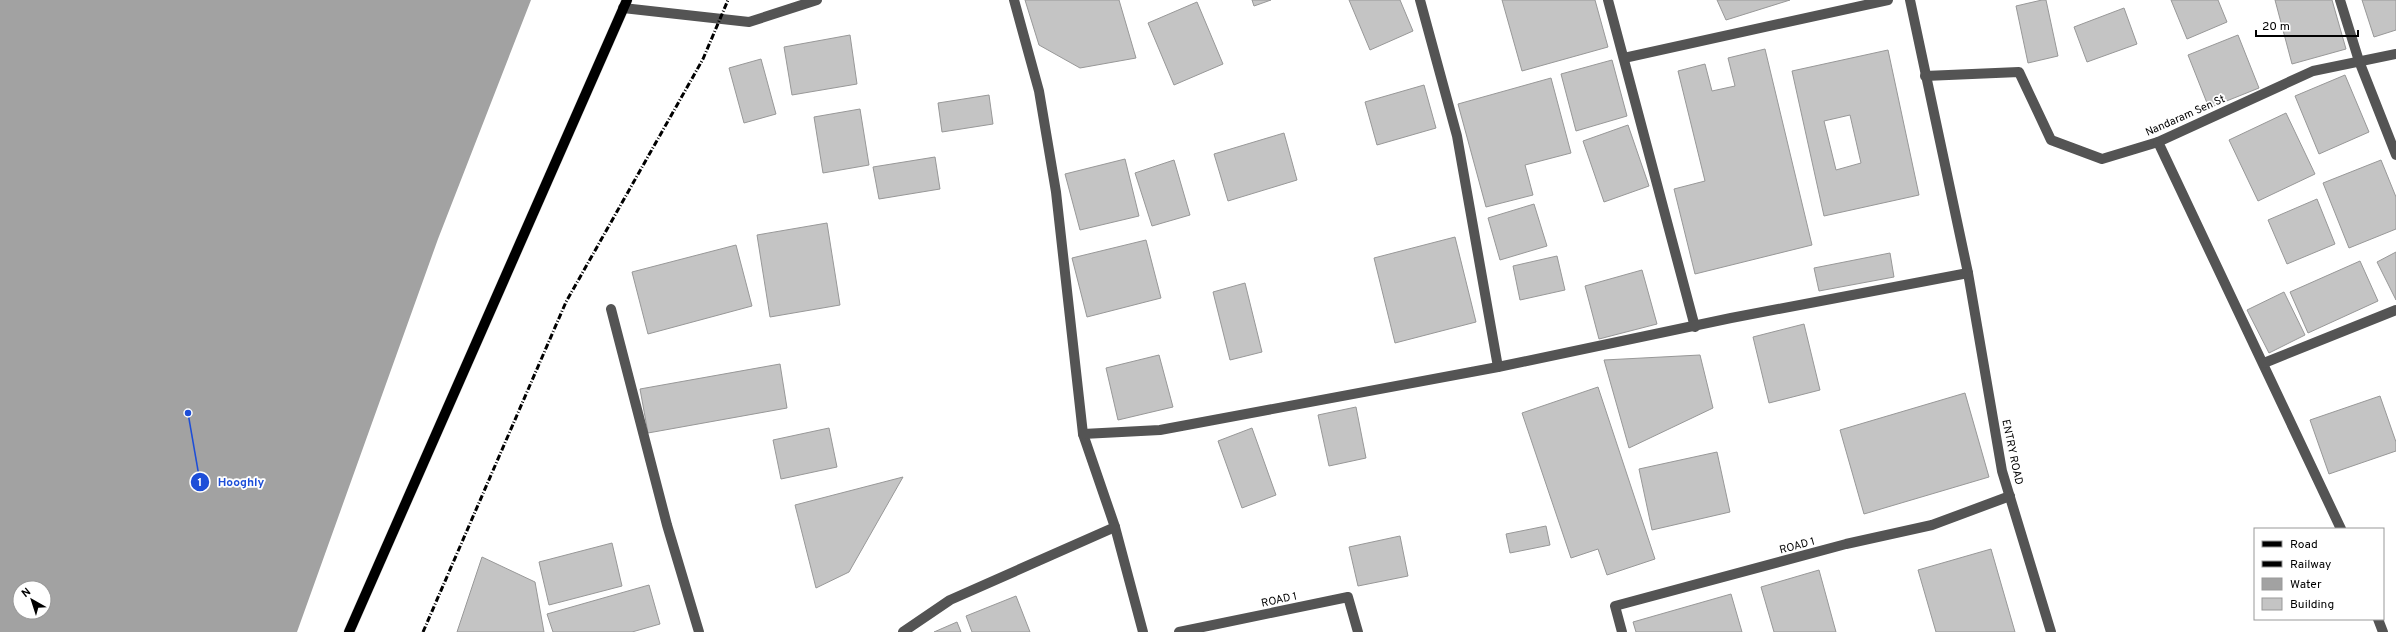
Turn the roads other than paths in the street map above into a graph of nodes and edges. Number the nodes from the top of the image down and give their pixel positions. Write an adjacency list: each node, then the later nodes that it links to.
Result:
1 (817, 0): 8 (street)
2 (1014, 0): 21 (street)
3 (1420, 0): 20 (street)
4 (1608, 0): 10 (street)
5 (1888, 0): 10 (street)
6 (1910, 0): 12 (street, ENTRY ROAD)
7 (2340, 0): 11 (street)
8 (625, 4): 26 (main road)
9 (2396, 54): 11 (street, Nandaram Sen St)
10 (1624, 58): 18 (street)
11 (2359, 61): 13 (street, Nandaram Sen St); 14 (street)
12 (1925, 76): 13 (street, Nandaram Sen St); 15 (street, ENTRY ROAD)
13 (2158, 142): 19 (street)
14 (2396, 155)
15 (1968, 273): 18 (street); 22 (street, ENTRY ROAD)
16 (611, 309): 27 (street)
17 (2396, 310): 19 (street)
18 (1695, 327): 20 (street)
19 (2264, 363): 24 (street)
20 (1498, 367): 21 (street)
21 (1083, 434): 23 (street)
22 (2010, 496): 32 (street, ROAD 1); 33 (street, ENTRY ROAD)
23 (1115, 527): 28 (street); 29 (street)
24 (2341, 528)
25 (2378, 620): 34 (street)
26 (349, 632)
27 (699, 632)
28 (903, 632)
29 (1143, 632)
30 (1179, 632): 31 (street, ROAD 1)
31 (1358, 632)
32 (1622, 632)
33 (2051, 632)
34 (2383, 632)

